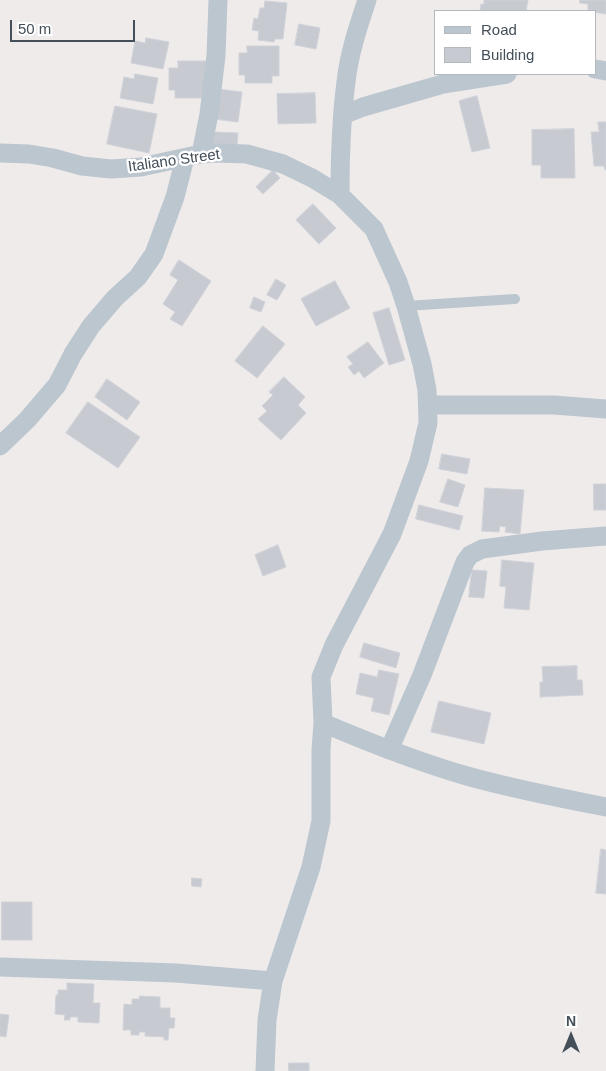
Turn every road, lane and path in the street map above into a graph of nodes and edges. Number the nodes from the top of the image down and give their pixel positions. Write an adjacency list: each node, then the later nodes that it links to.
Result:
1 (218, 0): 6 (street)
2 (367, 0): 4 (street)
3 (501, 75): 4 (street)
4 (342, 115): 7 (street)
5 (0, 153): 6 (street, Italiano Street)
6 (193, 156): 7 (street, Italiano Street); 12 (street)
7 (340, 195): 9 (street, Italiano Street)
8 (515, 299): 9 (lane)
9 (406, 306): 10 (street, Italiano Street)
10 (428, 405): 11 (street); 14 (street, Italiano Street)
11 (606, 409)
12 (0, 446)
13 (606, 536): 15 (street)
14 (323, 723): 15 (street); 18 (street, Italiano Street)
15 (389, 750): 16 (street)
16 (606, 807)
17 (0, 966): 18 (street)
18 (273, 981): 19 (street, Italiano Street)
19 (265, 1071)

